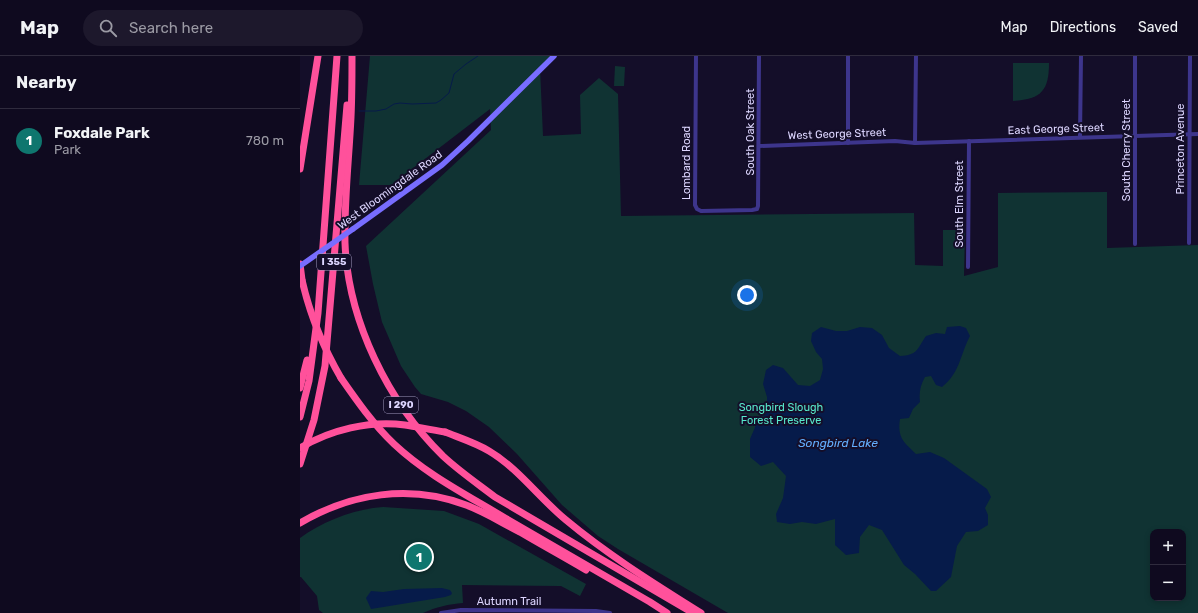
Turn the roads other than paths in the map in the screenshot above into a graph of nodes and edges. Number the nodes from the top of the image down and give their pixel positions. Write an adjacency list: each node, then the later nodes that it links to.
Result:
1 (318, 56): 20 (highway)
2 (337, 56): 26 (highway, I 355)
3 (352, 56): 30 (highway, I 355); 38 (highway, I 290)
4 (554, 56): 24 (street, West Bloomingdale Road, bridge)
5 (696, 56): 21 (street, Lombard Road)
6 (759, 56): 19 (street, South Oak Street)
7 (848, 56): 17 (street)
8 (916, 56): 18 (street)
9 (1080, 56): 15 (street)
10 (1135, 56): 14 (street, South Cherry Street)
11 (1190, 56): 13 (street, Princeton Avenue)
12 (1198, 134): 13 (street, East George Street)
13 (1190, 135): 14 (street, East George Street); 22 (street, Princeton Avenue)
14 (1135, 136): 15 (street, East George Street); 23 (street, South Cherry Street)
15 (1080, 137): 16 (street, East George Street)
16 (969, 141): 18 (street, East George Street); 25 (street, South Elm Street)
17 (848, 143): 18 (street, West George Street); 19 (street, West George Street)
18 (915, 144)
19 (759, 146): 21 (street, South Oak Street)
20 (300, 169)
21 (757, 209)
22 (1189, 243)
23 (1135, 244)
24 (300, 265): 37 (highway, I 290, bridge)
25 (968, 267)
26 (318, 313): 27 (highway); 28 (highway, I 355)
27 (300, 388)
28 (300, 417)
29 (300, 448): 39 (highway, bridge)
30 (300, 464)
31 (300, 524): 37 (highway)
32 (471, 612): 33 (street, Autumn Trail); 35 (street, Autumn Trail)
33 (523, 612): 34 (street, Autumn Trail)
34 (576, 612): 36 (street, Autumn Trail)
35 (441, 613)
36 (610, 613)
37 (667, 613)
38 (693, 613)
39 (701, 613)

